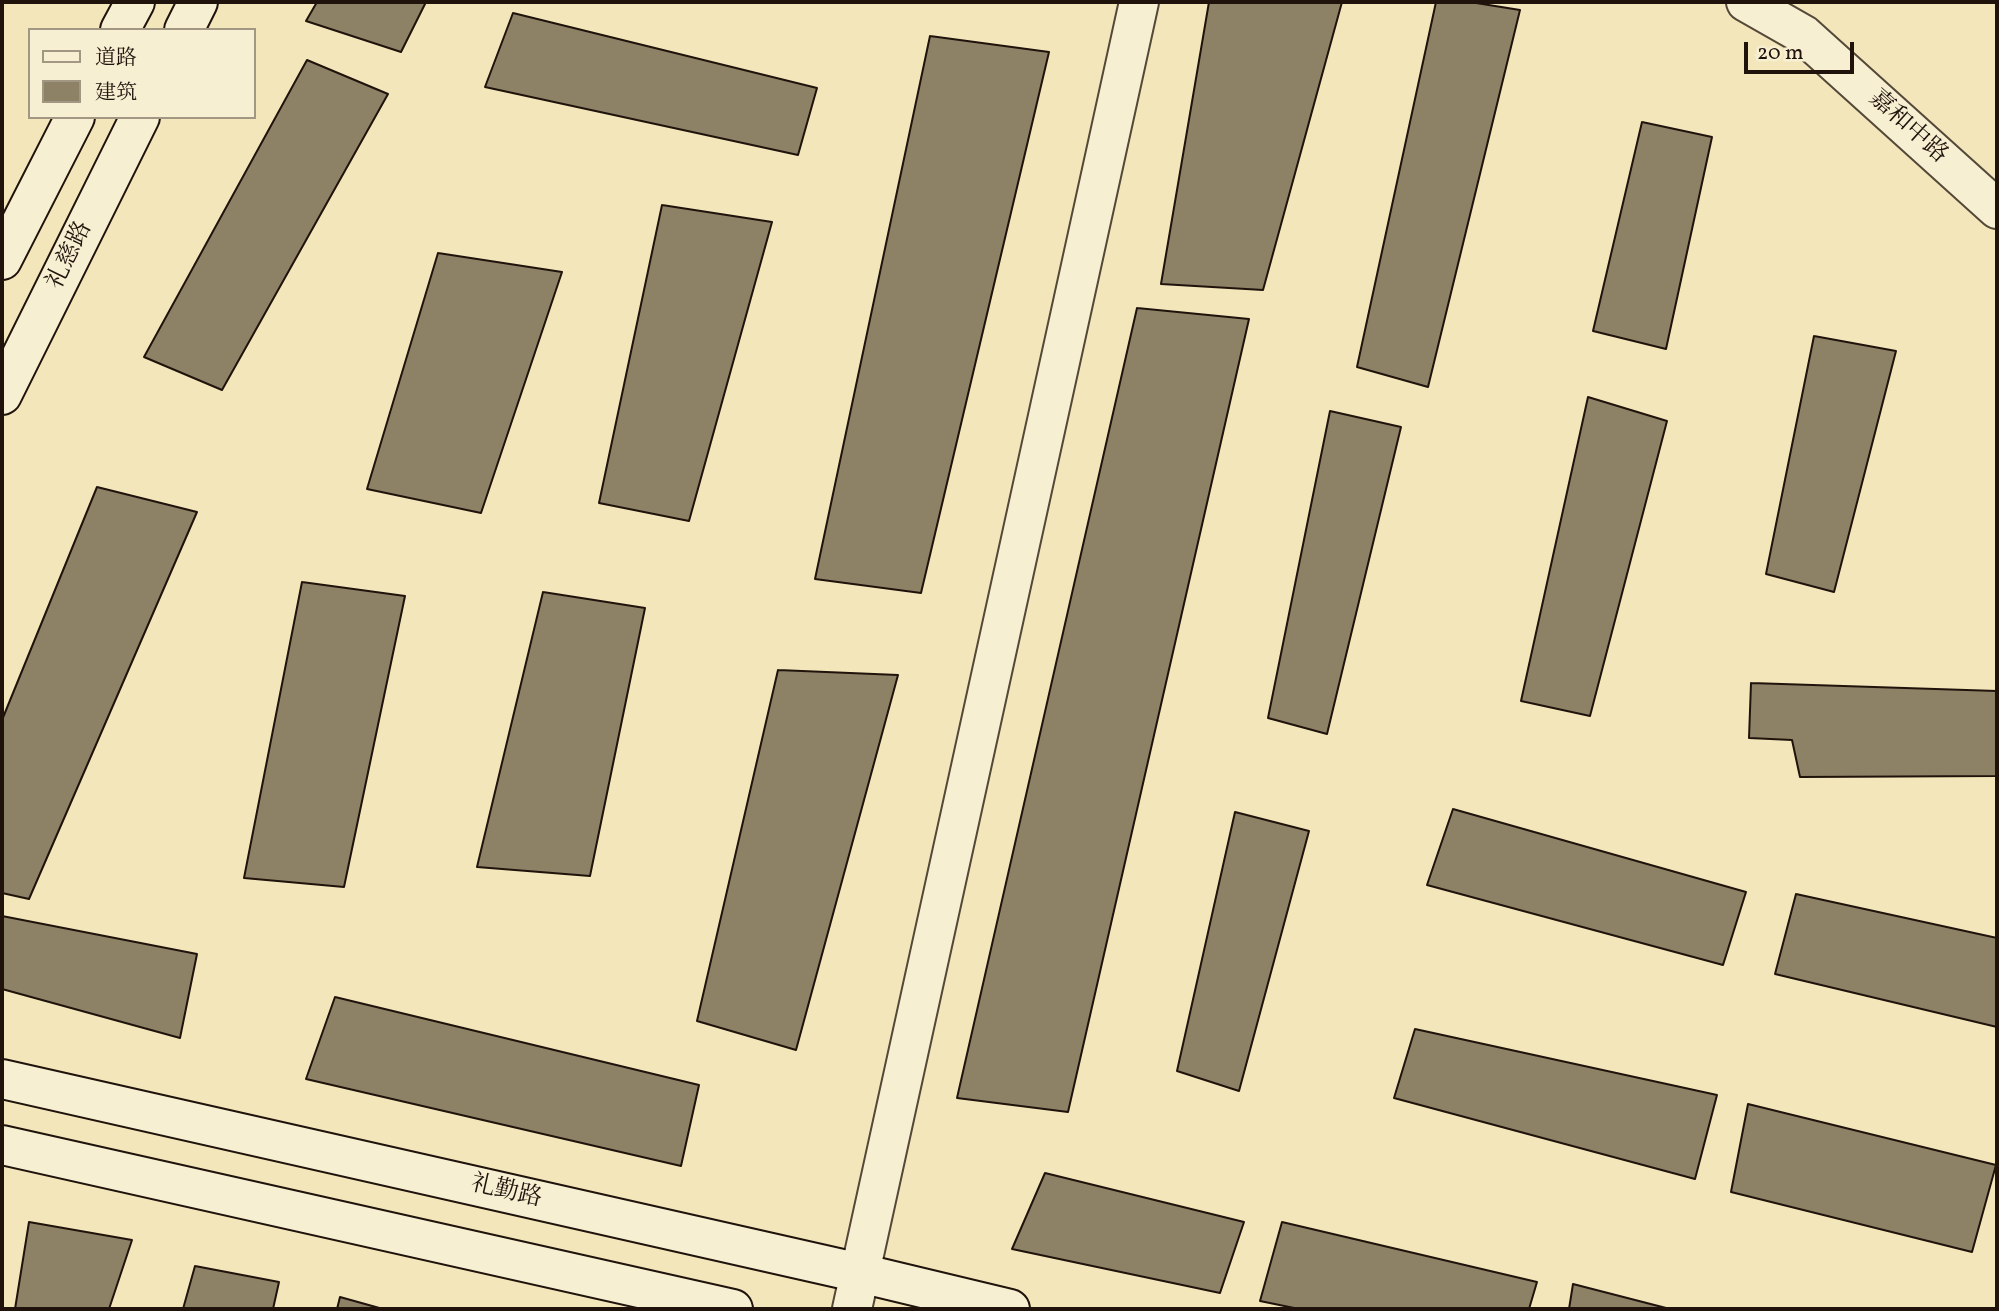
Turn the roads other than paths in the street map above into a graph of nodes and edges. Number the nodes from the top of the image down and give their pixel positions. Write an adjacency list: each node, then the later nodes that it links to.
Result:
1 (135, 2): 5 (main road)
2 (198, 2): 6 (main road)
3 (1139, 2): 14 (main road)
4 (1746, 2): 9 (main road, 嘉和中路)
5 (121, 28)
6 (185, 28)
7 (74, 119): 10 (main road)
8 (139, 119): 11 (main road, 礼慈路)
9 (1997, 209)
10 (2, 260)
11 (2, 395)
12 (2, 1079): 14 (main road, 礼勤路)
13 (2, 1144): 15 (main road)
14 (860, 1273): 16 (main road); 17 (main road, 礼勤路)
15 (733, 1309)
16 (852, 1309)
17 (1010, 1309)

